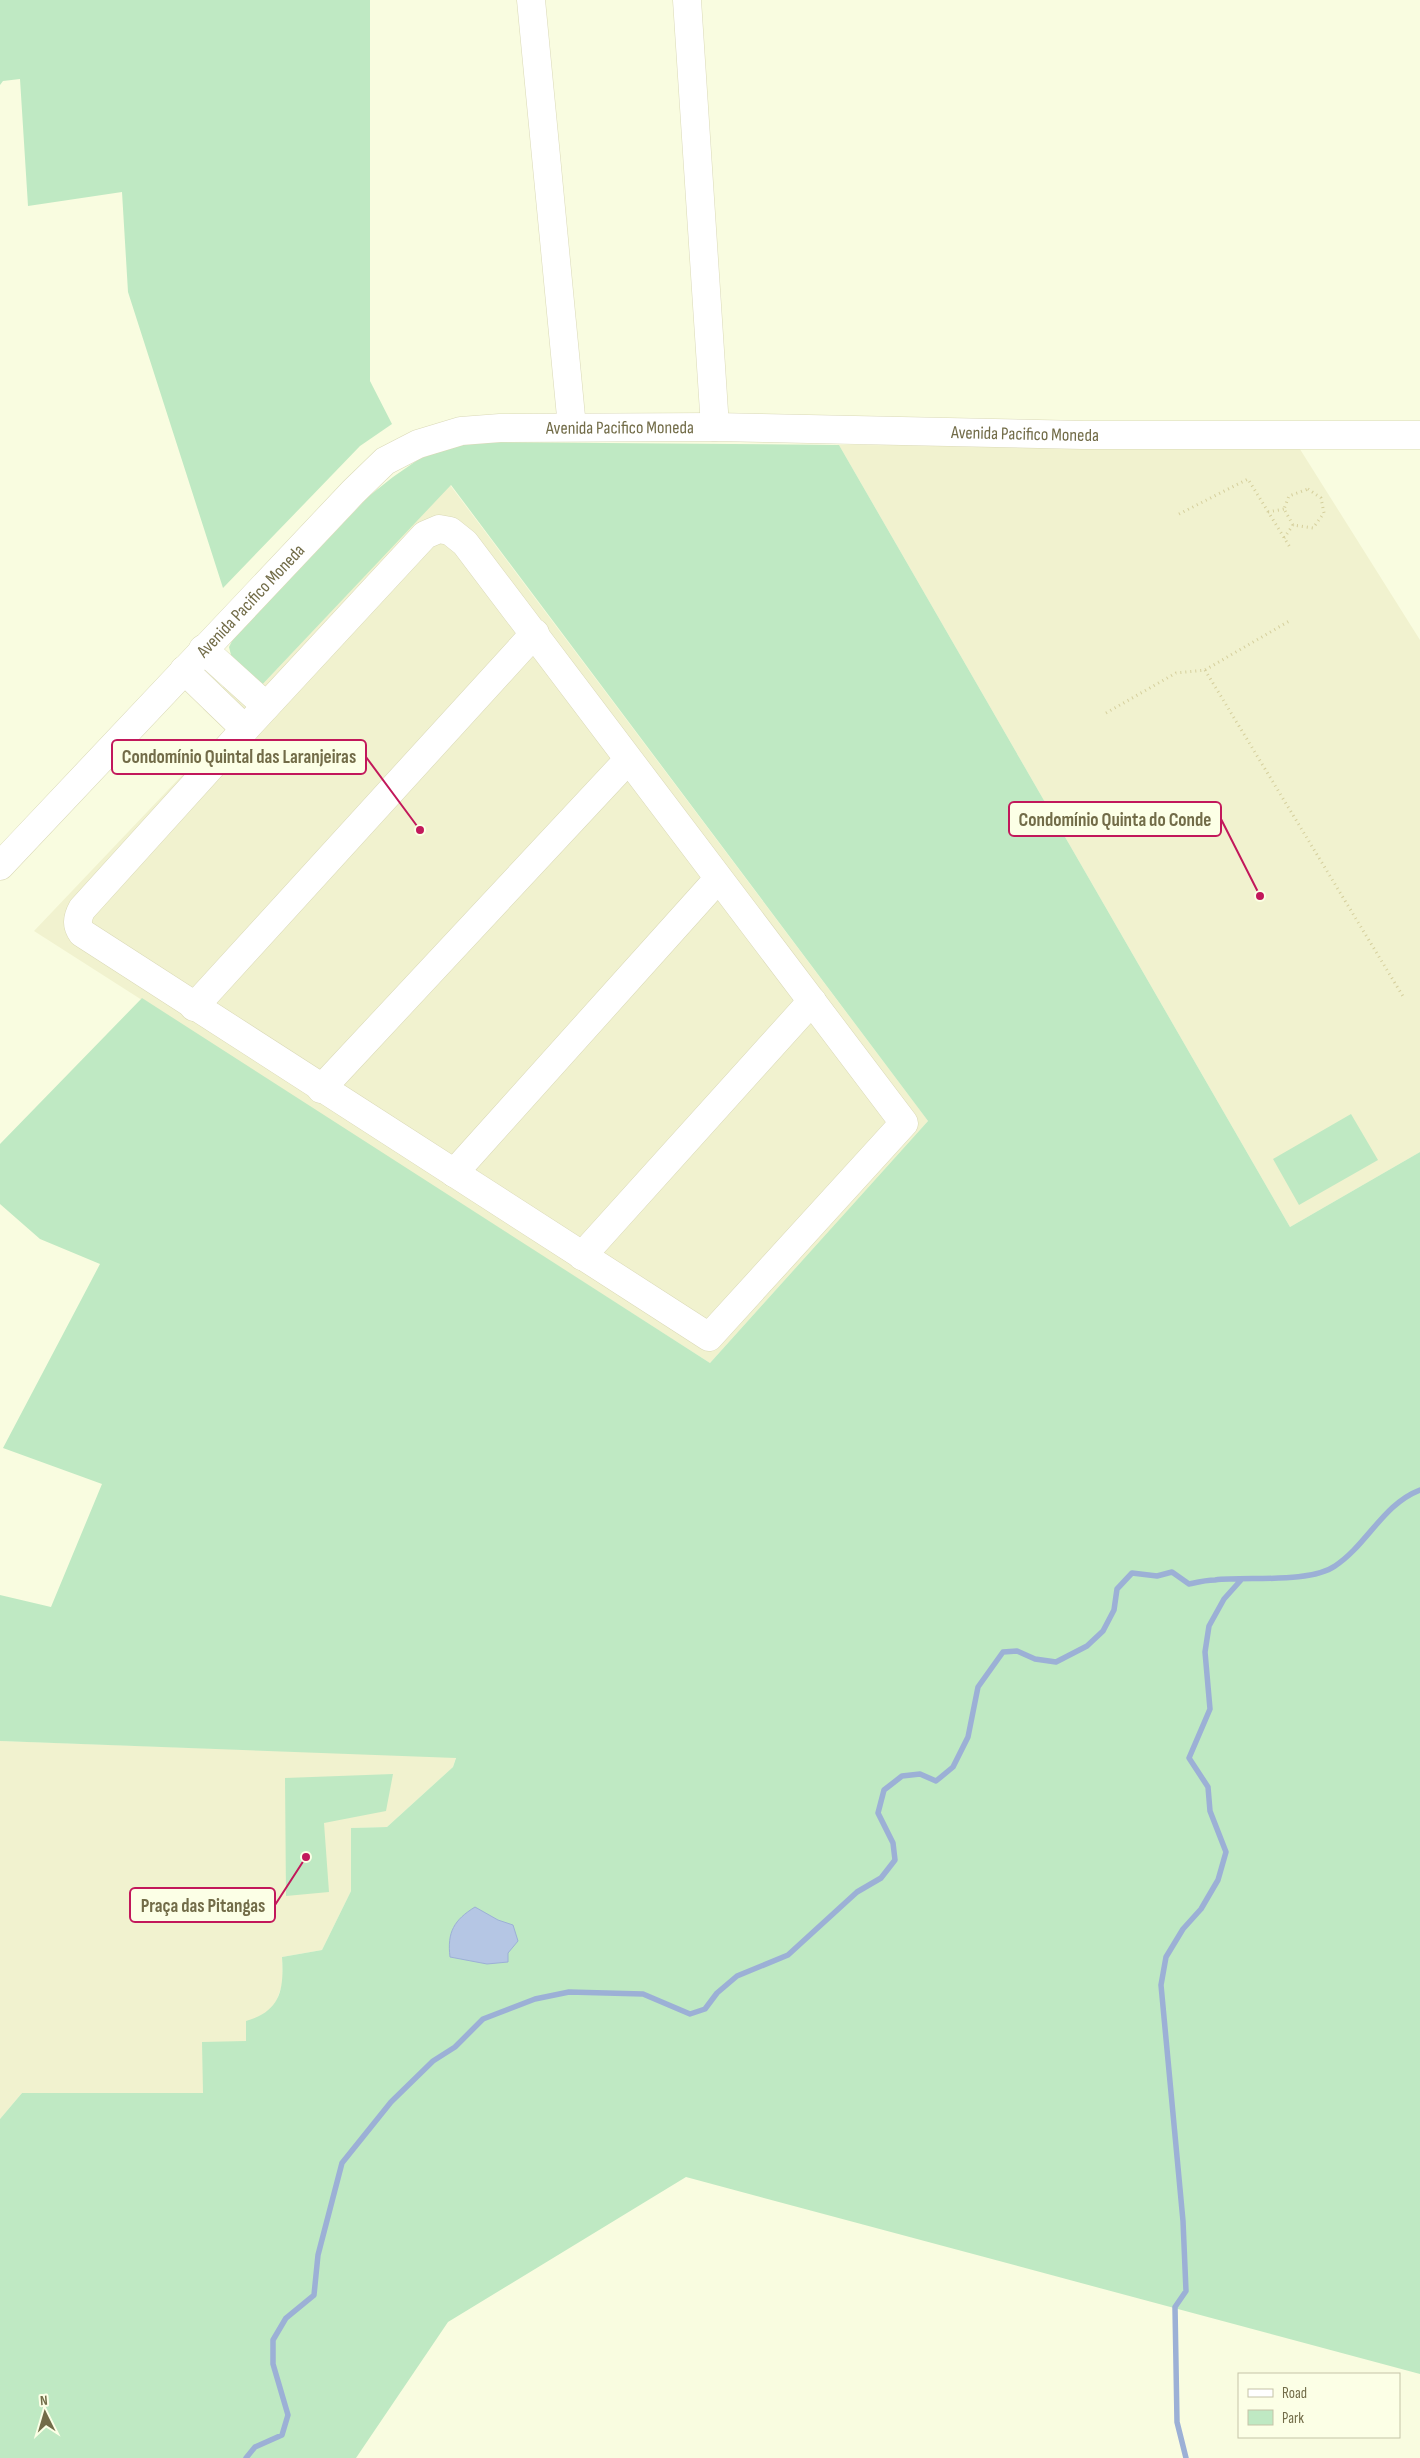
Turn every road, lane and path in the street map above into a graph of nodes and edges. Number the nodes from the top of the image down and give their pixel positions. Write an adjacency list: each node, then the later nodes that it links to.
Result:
1 (531, 0): 3 (street)
2 (687, 0): 4 (street)
3 (572, 426): 4 (street, Avenida Pacifico Moneda); 14 (street, Avenida Pacifico Moneda)
4 (715, 427): 5 (street, Avenida Pacifico Moneda)
5 (1420, 435)
6 (1284, 509): 7 (path); 9 (path); 9 (path)
7 (1268, 512): 8 (path); 10 (path)
8 (1179, 514)
9 (1293, 526): 10 (path)
10 (1284, 538): 11 (path)
11 (1291, 550)
12 (1291, 620): 16 (path)
13 (535, 633): 17 (street); 20 (street); 25 (street)
14 (203, 649): 15 (street, Avenida Pacifico Moneda); 17 (street)
15 (184, 670): 19 (street); 21 (street, Avenida Pacifico Moneda)
16 (1205, 670): 18 (path); 23 (path)
17 (266, 706): 19 (street)
18 (1106, 713)
19 (245, 729): 25 (street)
20 (628, 760): 22 (street); 26 (street)
21 (0, 866)
22 (718, 879): 24 (street); 27 (street)
23 (1404, 998)
24 (812, 1001): 28 (street); 28 (street)
25 (194, 1007): 26 (street)
26 (321, 1089): 27 (street)
27 (454, 1173): 28 (street)
28 (582, 1256)

